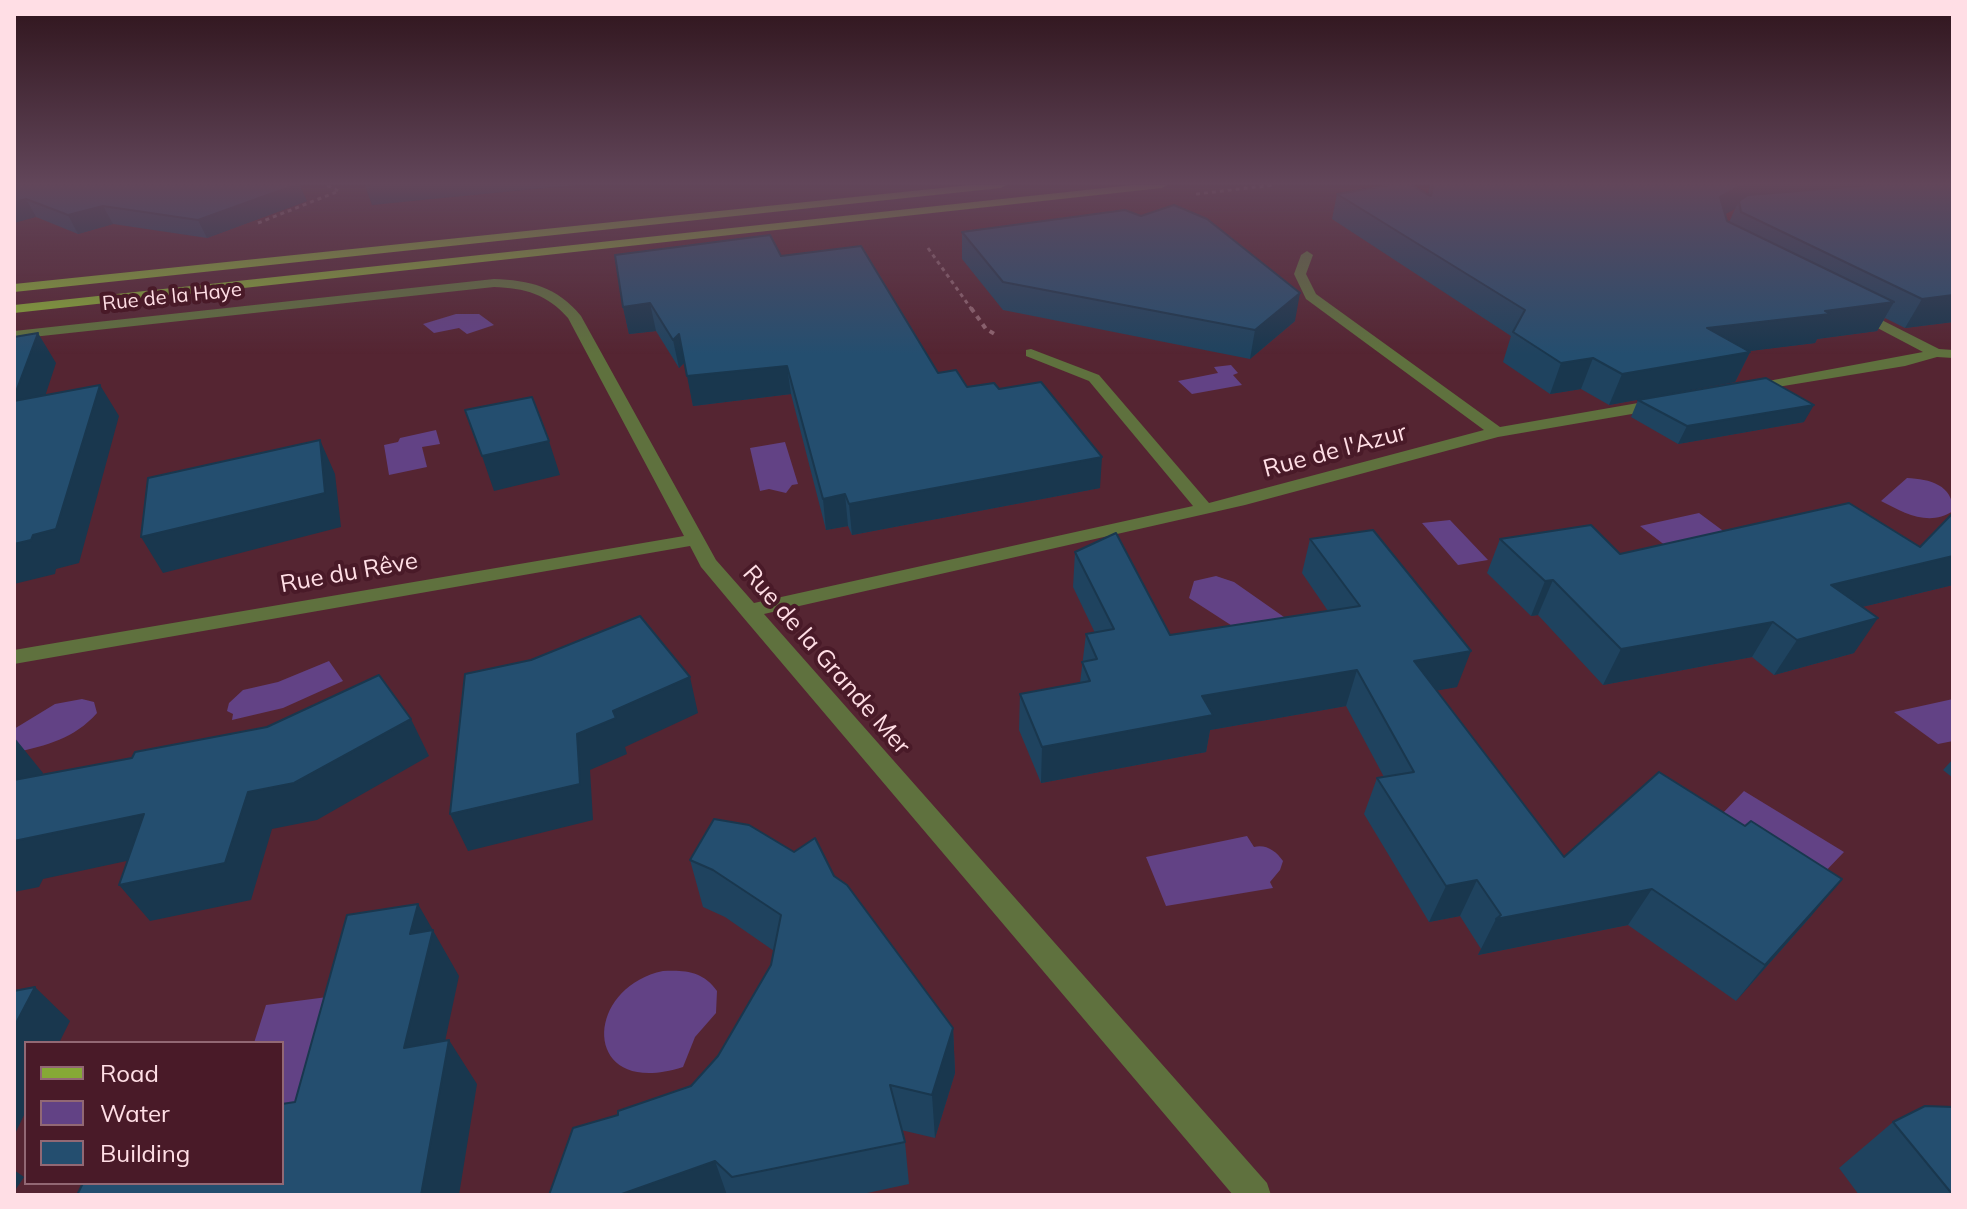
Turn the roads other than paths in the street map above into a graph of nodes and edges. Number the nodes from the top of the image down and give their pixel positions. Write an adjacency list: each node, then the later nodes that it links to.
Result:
1 (460, 241): 4 (main road)
2 (641, 241): 7 (main road)
3 (1307, 255): 13 (street)
4 (14, 288)
5 (334, 299): 8 (street, Rue de la Haye); 15 (street, Rue de la Grande Mer)
6 (1842, 304): 10 (street)
7 (14, 309)
8 (14, 335)
9 (1031, 353): 14 (street)
10 (1944, 353): 11 (street)
11 (1732, 392)
12 (1685, 400): 13 (street, Rue de l'Azur)
13 (1497, 432): 14 (street, Rue de l'Azur)
14 (1205, 509): 16 (street, Rue de l'Azur)
15 (693, 540): 16 (street, Rue de la Grande Mer); 17 (street, Rue du Rêve)
16 (749, 611): 18 (street, Rue de la Grande Mer)
17 (14, 657)
18 (1255, 1195)

